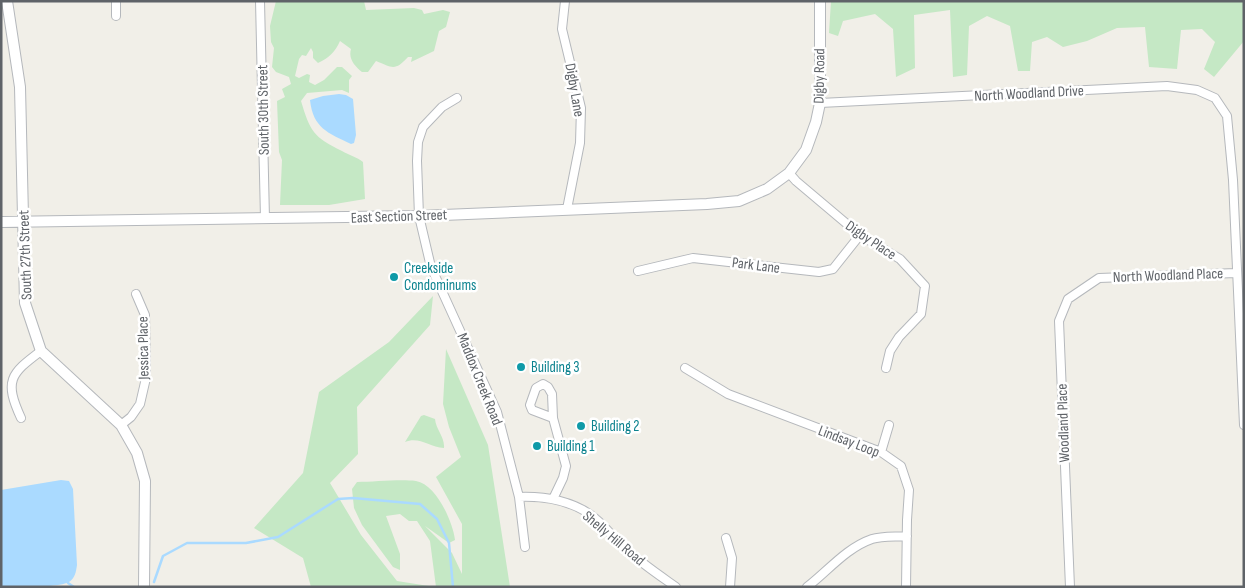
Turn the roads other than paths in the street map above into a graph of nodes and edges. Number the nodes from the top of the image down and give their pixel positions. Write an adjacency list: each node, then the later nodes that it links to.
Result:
1 (7, 1): 14 (street, South 27th Street)
2 (116, 1): 6 (street)
3 (260, 1): 12 (street, South 30th Street)
4 (565, 1): 10 (street, Digby Lane)
5 (820, 1): 8 (street, Digby Road)
6 (116, 16)
7 (457, 98): 11 (street, Maddox Creek Road)
8 (820, 103): 9 (street, Digby Road); 17 (street, North Woodland Drive)
9 (789, 173): 10 (street, East Section Street); 15 (street, Digby Place)
10 (567, 209): 11 (street, East Section Street)
11 (419, 216): 12 (street, East Section Street); 29 (street, Maddox Creek Road)
12 (265, 219): 14 (street, East Section Street)
13 (1, 222): 14 (street, East Section Street)
14 (24, 222): 20 (street, South 27th Street)
15 (860, 235): 16 (street, Park Lane); 22 (street, Digby Place)
16 (638, 271)
17 (1236, 273): 18 (street, North Woodland Place); 26 (street)
18 (1099, 278): 39 (street, Woodland Place)
19 (136, 294): 27 (street, Jessica Place)
20 (41, 351): 23 (street); 27 (street, South 27th Street)
21 (685, 368): 28 (street, Lindsay Loop)
22 (886, 368)
23 (20, 418)
24 (553, 418): 30 (street)
25 (889, 425): 28 (street)
26 (1244, 425)
27 (121, 426): 34 (street, South 27th Street)
28 (881, 452): 31 (street, Lindsay Loop)
29 (519, 497): 30 (street, Shelly Hill Road); 33 (street, Maddox Creek Road)
30 (553, 499): 35 (street, Shelly Hill Road)
31 (907, 536): 37 (street); 38 (street, Lindsay Loop)
32 (726, 538): 36 (street)
33 (525, 547)
34 (144, 587)
35 (676, 587)
36 (730, 587)
37 (806, 587)
38 (906, 587)
39 (1070, 587)

